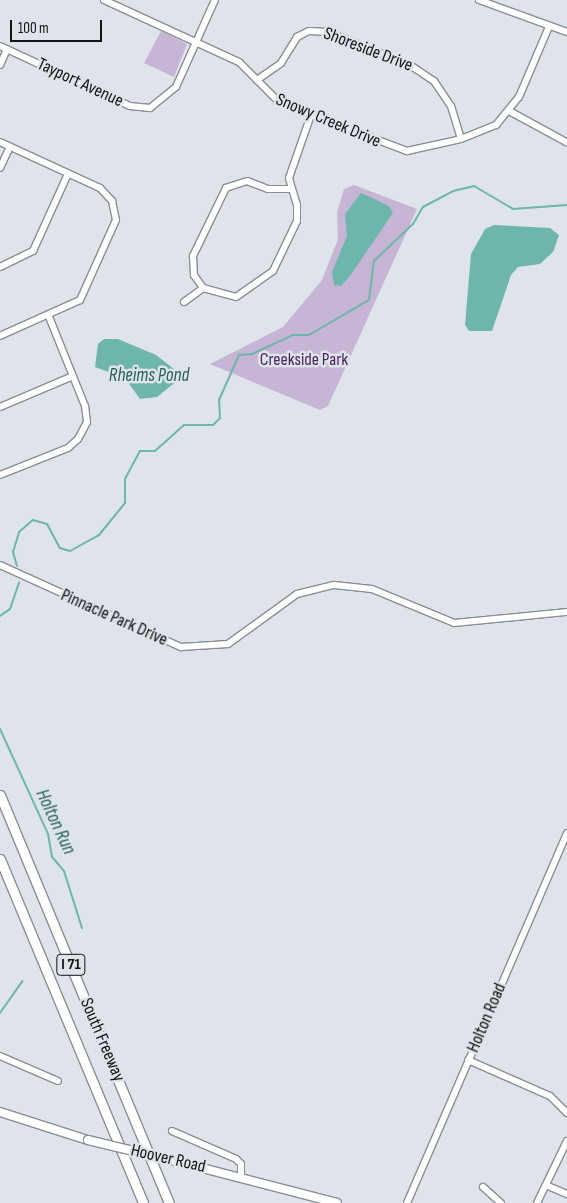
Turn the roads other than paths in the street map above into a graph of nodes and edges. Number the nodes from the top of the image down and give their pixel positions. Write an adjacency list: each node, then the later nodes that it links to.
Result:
1 (104, 0): 6 (street, Snowy Creek Drive)
2 (123, 0): 6 (street)
3 (215, 0): 9 (street)
4 (479, 0): 5 (street)
5 (493, 3): 7 (street)
6 (120, 7): 9 (street, Snowy Creek Drive)
7 (548, 29): 8 (street); 14 (street)
8 (567, 32)
9 (196, 42): 11 (street, Tayport Avenue); 13 (street, Snowy Creek Drive)
10 (0, 46): 11 (street, Tayport Avenue)
11 (7, 49): 12 (street)
12 (0, 65)
13 (257, 80): 15 (street, Snowy Creek Drive); 16 (street, Shoreside Drive)
14 (511, 112): 16 (street, Snowy Creek Drive); 18 (street)
15 (311, 116): 16 (street, Snowy Creek Drive); 22 (street)
16 (461, 139)
17 (0, 142): 19 (street)
18 (566, 142)
19 (10, 147): 20 (street); 21 (street)
20 (0, 168)
21 (68, 174): 23 (street); 26 (street)
22 (292, 188): 24 (street); 24 (street)
23 (0, 267)
24 (203, 288): 25 (street)
25 (184, 302)
26 (48, 317): 27 (street); 28 (street)
27 (0, 336)
28 (73, 376): 29 (street); 30 (street)
29 (0, 407)
30 (0, 475)
31 (0, 565): 32 (street, Pinnacle Park Drive)
32 (567, 612)
33 (0, 794): 48 (highway, South Freeway / I 71)
34 (567, 833): 37 (street, Holton Road)
35 (0, 859): 47 (highway, South Freeway / I 71)
36 (0, 1056): 38 (street)
37 (468, 1060): 40 (street); 50 (street, Holton Road)
38 (58, 1081)
39 (0, 1112): 43 (main road, Hoover Road, bridge)
40 (567, 1113)
41 (172, 1131): 43 (street)
42 (567, 1142): 44 (street)
43 (241, 1176): 49 (main road, Hoover Road)
44 (548, 1186): 46 (street); 52 (street)
45 (482, 1187): 51 (street)
46 (567, 1194)
47 (143, 1203)
48 (169, 1203)
49 (337, 1203)
50 (407, 1203)
51 (501, 1203)
52 (537, 1203)

